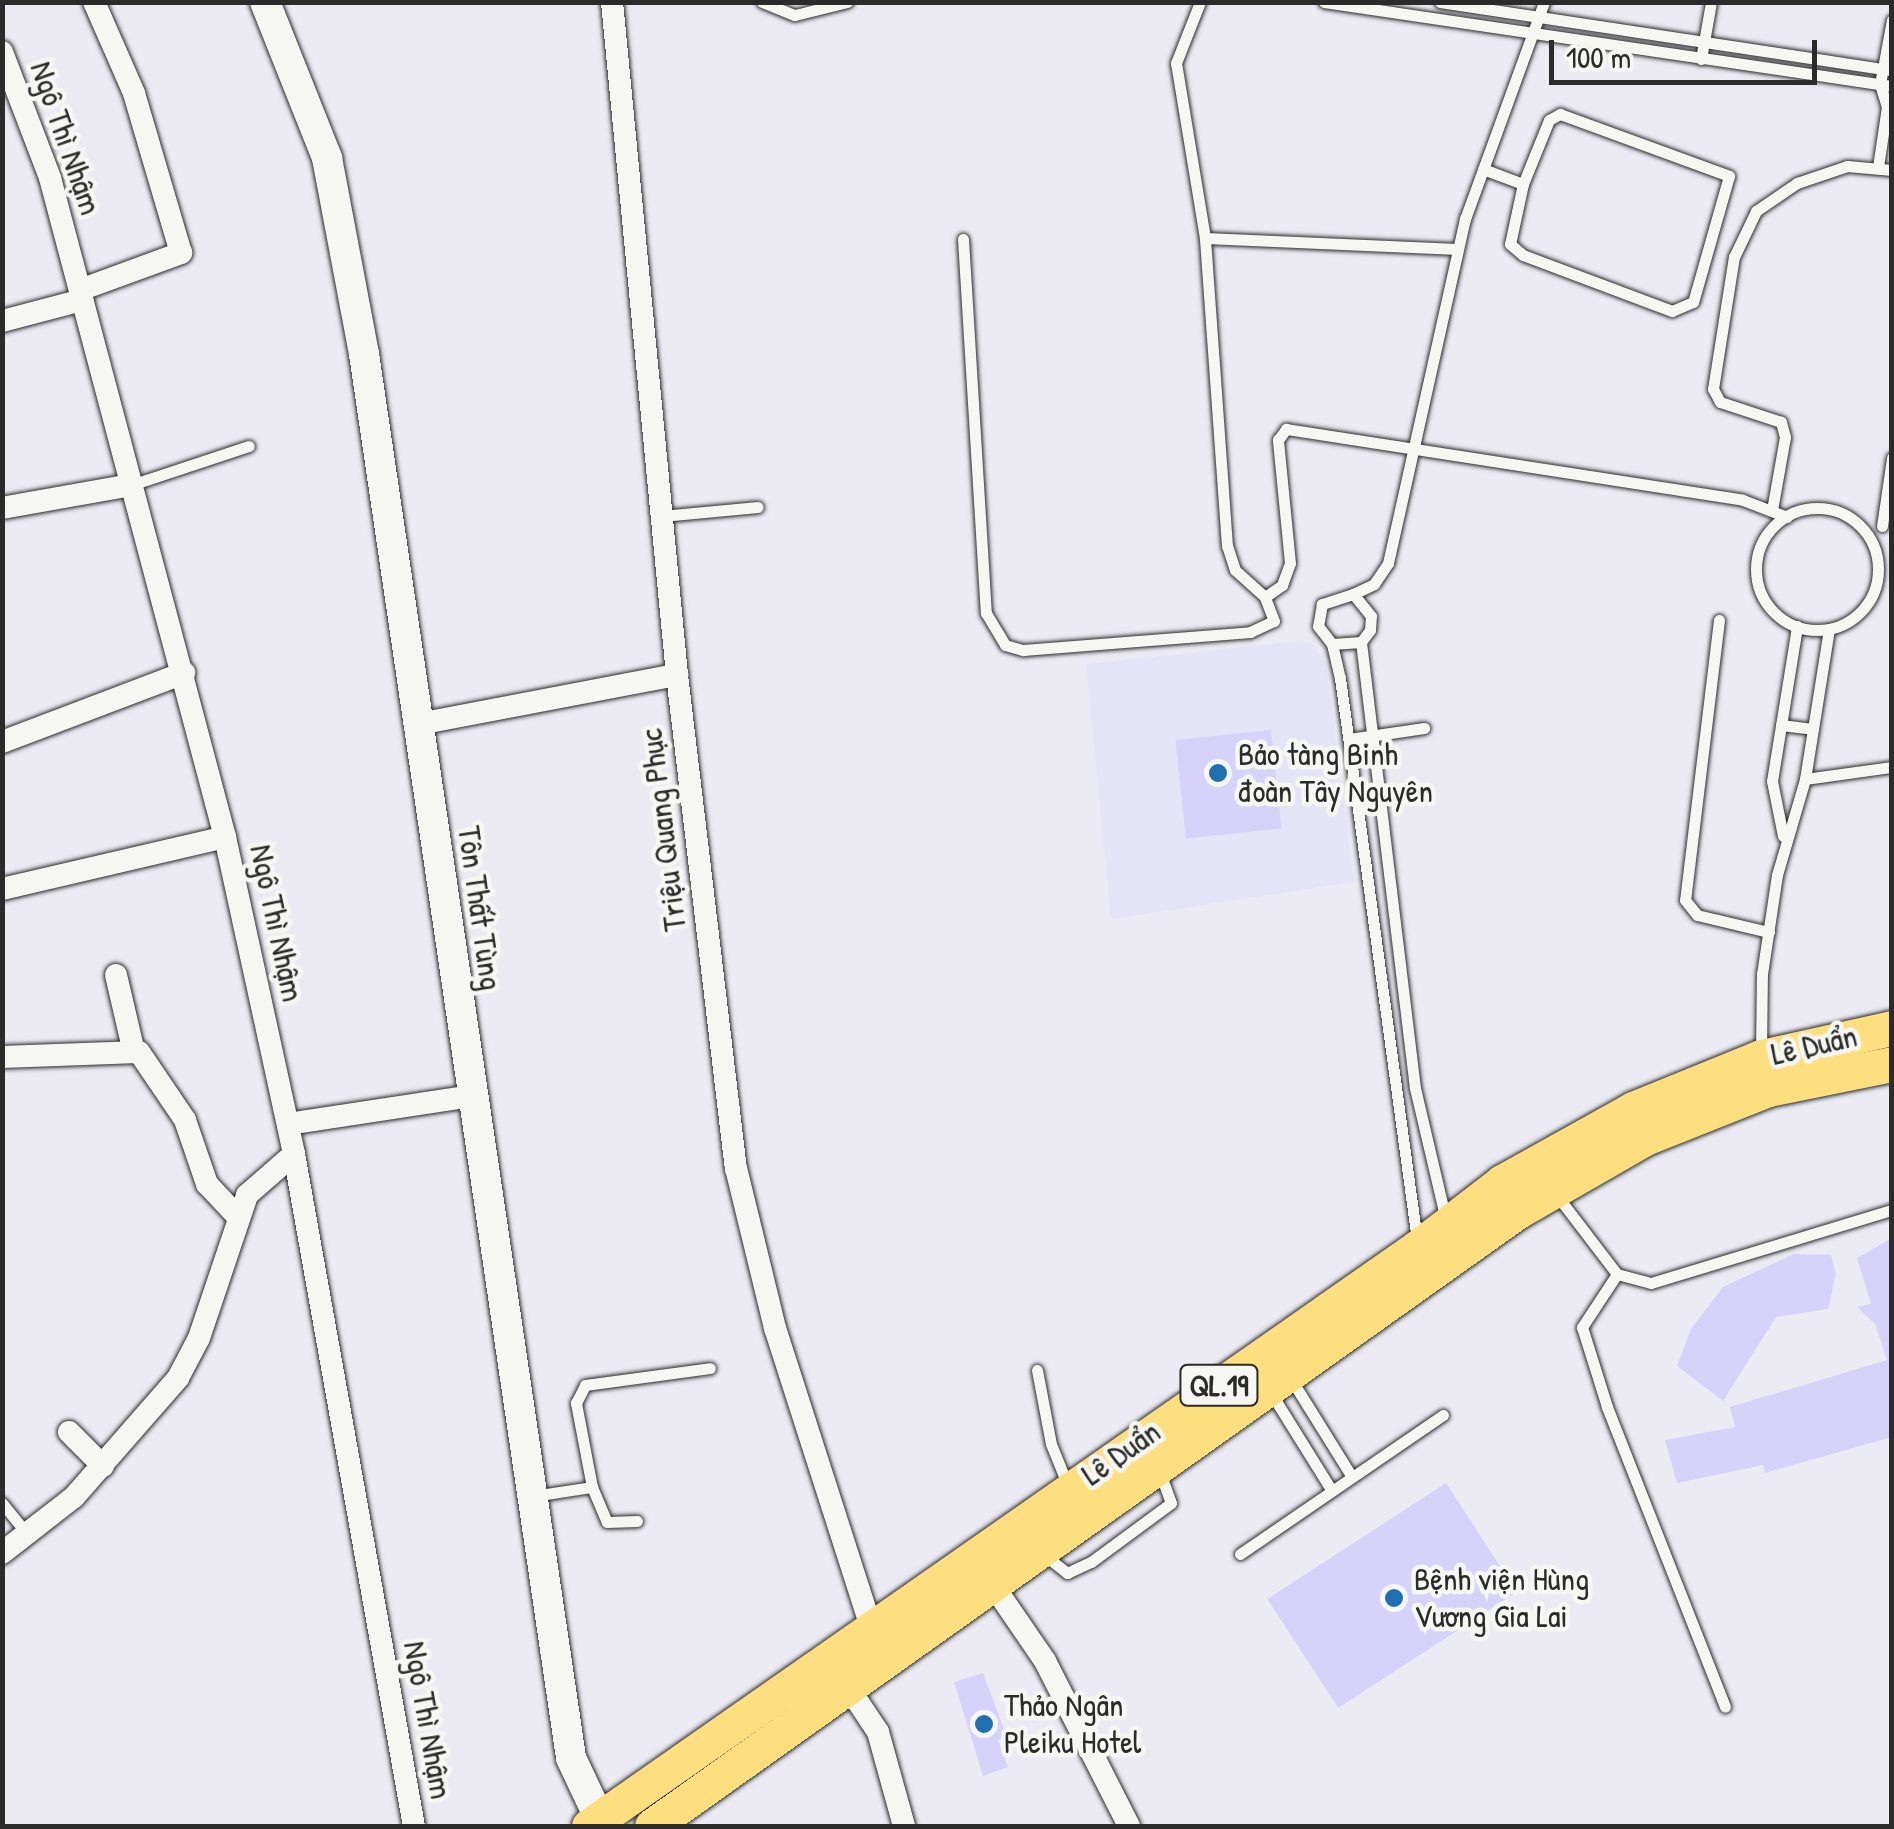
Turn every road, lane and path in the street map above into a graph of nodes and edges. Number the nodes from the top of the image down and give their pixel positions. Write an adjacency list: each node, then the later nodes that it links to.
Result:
1 (94, 2): 33 (street)
2 (266, 2): 55 (street, Tôn Thất Tùng)
3 (612, 2): 42 (street, Triệu Quang Phục)
4 (762, 2): 5 (lane)
5 (848, 2)
6 (1200, 2): 30 (lane)
7 (1324, 2): 11 (lane)
8 (1440, 2): 12 (lane)
9 (1544, 2): 12 (lane)
10 (1711, 2): 16 (lane)
11 (1416, 9): 15 (lane)
12 (1541, 18): 14 (lane); 15 (lane)
13 (1892, 20): 23 (lane)
14 (1620, 28): 16 (lane); 18 (lane)
15 (1536, 33): 18 (lane); 28 (lane)
16 (1705, 38): 17 (lane); 21 (lane)
17 (1744, 45): 20 (lane); 22 (lane)
18 (1618, 47): 21 (lane)
19 (2, 52): 33 (street, Ngô Thì Nhậm)
20 (1811, 56): 23 (lane); 24 (lane)
21 (1701, 59): 22 (lane)
22 (1741, 64): 24 (lane)
23 (1887, 70): 25 (lane)
24 (1810, 74): 25 (lane)
25 (1886, 85): 26 (lane)
26 (1889, 104): 27 (lane)
27 (1885, 168): 41 (lane)
28 (1483, 169): 29 (lane); 32 (lane)
29 (1523, 184): 29 (lane)
30 (1205, 238): 32 (lane); 47 (lane)
31 (963, 239): 47 (lane)
32 (1458, 249): 35 (lane)
33 (81, 295): 34 (street); 38 (street, Ngô Thì Nhậm)
34 (2, 321)
35 (1414, 445): 41 (lane); 46 (lane); 47 (lane)
36 (249, 446): 38 (lane)
37 (1892, 458): 44 (lane)
38 (131, 486): 40 (street); 53 (street, Ngô Thì Nhậm)
39 (758, 507): 42 (lane)
40 (2, 508)
41 (1772, 510): 43 (lane)
42 (662, 516): 54 (street, Triệu Quang Phục)
43 (1787, 517): 45 (lane); 49 (lane)
44 (1887, 526): 45 (lane)
45 (1862, 528): 50 (lane)
46 (1353, 594): 51 (lane); 52 (lane)
47 (1265, 597)
48 (1720, 620): 69 (lane)
49 (1797, 626): 50 (lane); 56 (lane)
50 (1828, 630): 58 (lane)
51 (1361, 642): 52 (lane); 59 (lane)
52 (1332, 644): 60 (lane)
53 (184, 673): 61 (street); 65 (street, Ngô Thì Nhậm)
54 (677, 675): 55 (street); 108 (street, Triệu Quang Phục)
55 (419, 724): 80 (street, Tôn Thất Tùng)
56 (1781, 725): 58 (lane); 64 (lane)
57 (1424, 728): 59 (lane)
58 (1813, 729): 63 (lane)
59 (1372, 737): 60 (lane); 66 (lane)
60 (1349, 740): 67 (lane)
61 (2, 742)
62 (1892, 768): 63 (lane)
63 (1805, 779): 64 (lane)
64 (1783, 836): 69 (lane)
65 (225, 837): 68 (street); 81 (street, Ngô Thì Nhậm)
66 (1391, 874): 67 (lane); 72 (lane)
67 (1370, 878): 71 (lane)
68 (2, 889)
69 (1769, 932): 77 (lane)
70 (116, 975): 74 (street)
71 (1382, 1008): 72 (lane); 79 (lane)
72 (1406, 1008): 78 (lane)
73 (1892, 1028): 77 (main road, Lê Duẩn / QL.19)
74 (132, 1048): 75 (street); 85 (street)
75 (2, 1057)
76 (1892, 1064): 77 (main road, Lê Duẩn / QL.19)
77 (1764, 1073): 83 (main road, Lê Duẩn / QL.19); 86 (main road, Lê Duẩn / QL.19)
78 (1414, 1088): 79 (lane); 86 (lane)
79 (1394, 1092): 87 (lane)
80 (470, 1096): 81 (street); 99 (street, Tôn Thất Tùng)
81 (288, 1124): 82 (street, Ngô Thì Nhậm)
82 (294, 1154): 85 (street); 112 (street, Ngô Thì Nhậm)
83 (1552, 1189): 88 (lane); 91 (main road, Lê Duẩn / QL.19)
84 (1892, 1210): 88 (lane)
85 (237, 1216): 94 (street)
86 (1447, 1224): 87 (main road, Lê Duẩn / QL.19)
87 (1418, 1247): 101 (main road, Lê Duẩn / QL.19)
88 (1617, 1274): 110 (lane)
89 (710, 1368): 97 (lane)
90 (1037, 1370): 101 (lane)
91 (1278, 1382): 95 (main road, Lê Duẩn / QL.19); 96 (lane); 98 (lane)
92 (1443, 1415): 96 (lane)
93 (69, 1432): 94 (street)
94 (103, 1466): 103 (street)
95 (1158, 1468): 101 (main road, Lê Duẩn / QL.19); 104 (lane)
96 (1352, 1477): 98 (lane)
97 (592, 1486): 99 (lane); 102 (lane)
98 (1332, 1491): 106 (lane)
99 (533, 1496): 111 (street, Tôn Thất Tùng)
100 (2, 1503): 103 (lane)
101 (1079, 1503): 104 (main road, Lê Duẩn / QL.19); 108 (main road, Lê Duẩn / QL.19)
102 (637, 1521)
103 (27, 1534): 105 (street)
104 (1040, 1552): 107 (main road, Lê Duẩn / QL.19)
105 (2, 1553)
106 (1240, 1554)
107 (993, 1584): 109 (main road, Lê Duẩn / QL.19); 115 (street)
108 (872, 1631): 111 (main road, Lê Duẩn / QL.19)
109 (848, 1687): 113 (main road, Lê Duẩn / QL.19); 114 (street)
110 (1725, 1707)
111 (597, 1824)
112 (414, 1826)
113 (652, 1826)
114 (904, 1826)
115 (1129, 1826)

